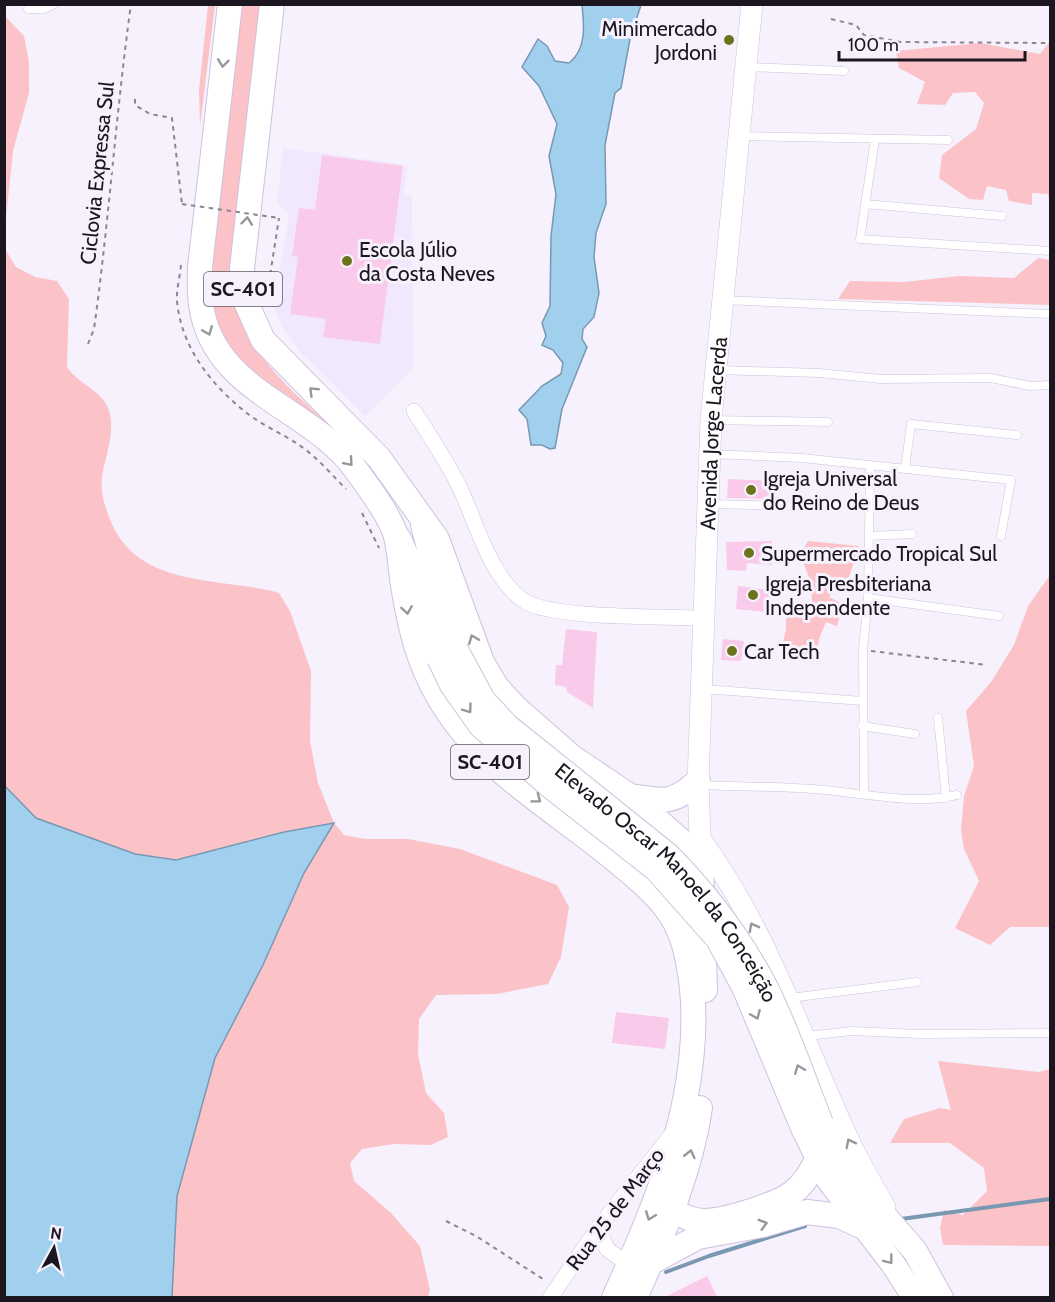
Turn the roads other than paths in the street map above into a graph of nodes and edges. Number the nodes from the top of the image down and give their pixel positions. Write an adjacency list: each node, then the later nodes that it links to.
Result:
1 (54, 4): 5 (lane)
2 (230, 4): 28 (main road, SC-401, one-way to 28)
3 (272, 4): 27 (main road, SC-401, one-way to 3)
4 (752, 4): 6 (main road, Avenida Jorge Lacerda)
5 (28, 9)
6 (746, 67): 7 (lane); 8 (main road, Avenida Jorge Lacerda)
7 (844, 71)
8 (739, 136): 9 (lane); 14 (main road, Avenida Jorge Lacerda)
9 (876, 139): 10 (lane); 11 (lane)
10 (948, 140)
11 (865, 204): 12 (lane); 13 (lane)
12 (1002, 216)
13 (1050, 251)
14 (722, 300): 15 (lane); 16 (main road, Avenida Jorge Lacerda)
15 (1050, 314)
16 (715, 370): 17 (lane); 19 (main road, Avenida Jorge Lacerda)
17 (1050, 385)
18 (414, 411): 34 (street)
19 (711, 420): 20 (lane); 22 (main road, Avenida Jorge Lacerda)
20 (828, 422)
21 (1017, 435): 24 (lane)
22 (709, 454): 23 (lane); 25 (main road, Avenida Jorge Lacerda)
23 (870, 465): 24 (lane); 30 (lane)
24 (906, 469): 31 (lane)
25 (707, 504): 26 (lane); 34 (main road, Avenida Jorge Lacerda)
26 (800, 506)
27 (419, 512): 35 (main road, Elevado Oscar Manoel da Conceição); 44 (main road, SC-401, one-way to 27)
28 (394, 531): 35 (main road, Elevado Oscar Manoel da Conceição); 52 (main road, SC-401, one-way to 52)
29 (912, 534): 30 (lane)
30 (869, 536): 32 (lane)
31 (1001, 536)
32 (868, 598): 33 (lane); 37 (lane)
33 (999, 616)
34 (702, 618): 36 (main road, Avenida Jorge Lacerda)
35 (447, 654): 53 (main road, Elevado Oscar Manoel da Conceição, bridge)
36 (700, 689): 37 (lane); 41 (main road, Avenida Jorge Lacerda)
37 (863, 701): 39 (lane)
38 (938, 718): 45 (lane)
39 (862, 726): 40 (lane); 42 (lane)
40 (915, 734)
41 (698, 783): 42 (lane); 44 (main road); 46 (main road, Avenida Jorge Lacerda)
42 (864, 794): 45 (lane)
43 (957, 795): 45 (lane)
44 (630, 796): 47 (main road, SC-401)
45 (946, 798)
46 (700, 839): 47 (main road, Avenida Jorge Lacerda); 49 (main road, one-way to 46)
47 (701, 865): 55 (main road, SC-401, one-way to 47)
48 (917, 982): 49 (lane)
49 (789, 998): 51 (main road)
50 (1050, 1033): 51 (lane)
51 (804, 1036): 58 (main road, one-way to 51)
52 (682, 1121): 57 (street, Rua 25 de Março); 61 (main road, SC-401, one-way to 61)
53 (813, 1127): 54 (main road, Elevado Oscar Manoel da Conceição); 58 (main road, Elevado Oscar Manoel da Conceição)
54 (817, 1160): 55 (main road); 56 (main road, Elevado Oscar Manoel da Conceição)
55 (674, 1210): 61 (main road, SC-401)
56 (861, 1226): 61 (main road, one-way to 56); 65 (main road, Elevado Oscar Manoel da Conceição, one-way to 65)
57 (598, 1228): 59 (street); 60 (street, Rua 25 de Março)
58 (898, 1232): 66 (main road, Elevado Oscar Manoel da Conceição)
59 (608, 1249): 60 (street); 61 (street)
60 (582, 1254): 62 (street, Rua 25 de Março)
61 (640, 1264): 63 (main road, SC-401); 64 (main road, SC-401)
62 (553, 1293)
63 (615, 1298)
64 (635, 1298)
65 (915, 1298)
66 (941, 1298)

